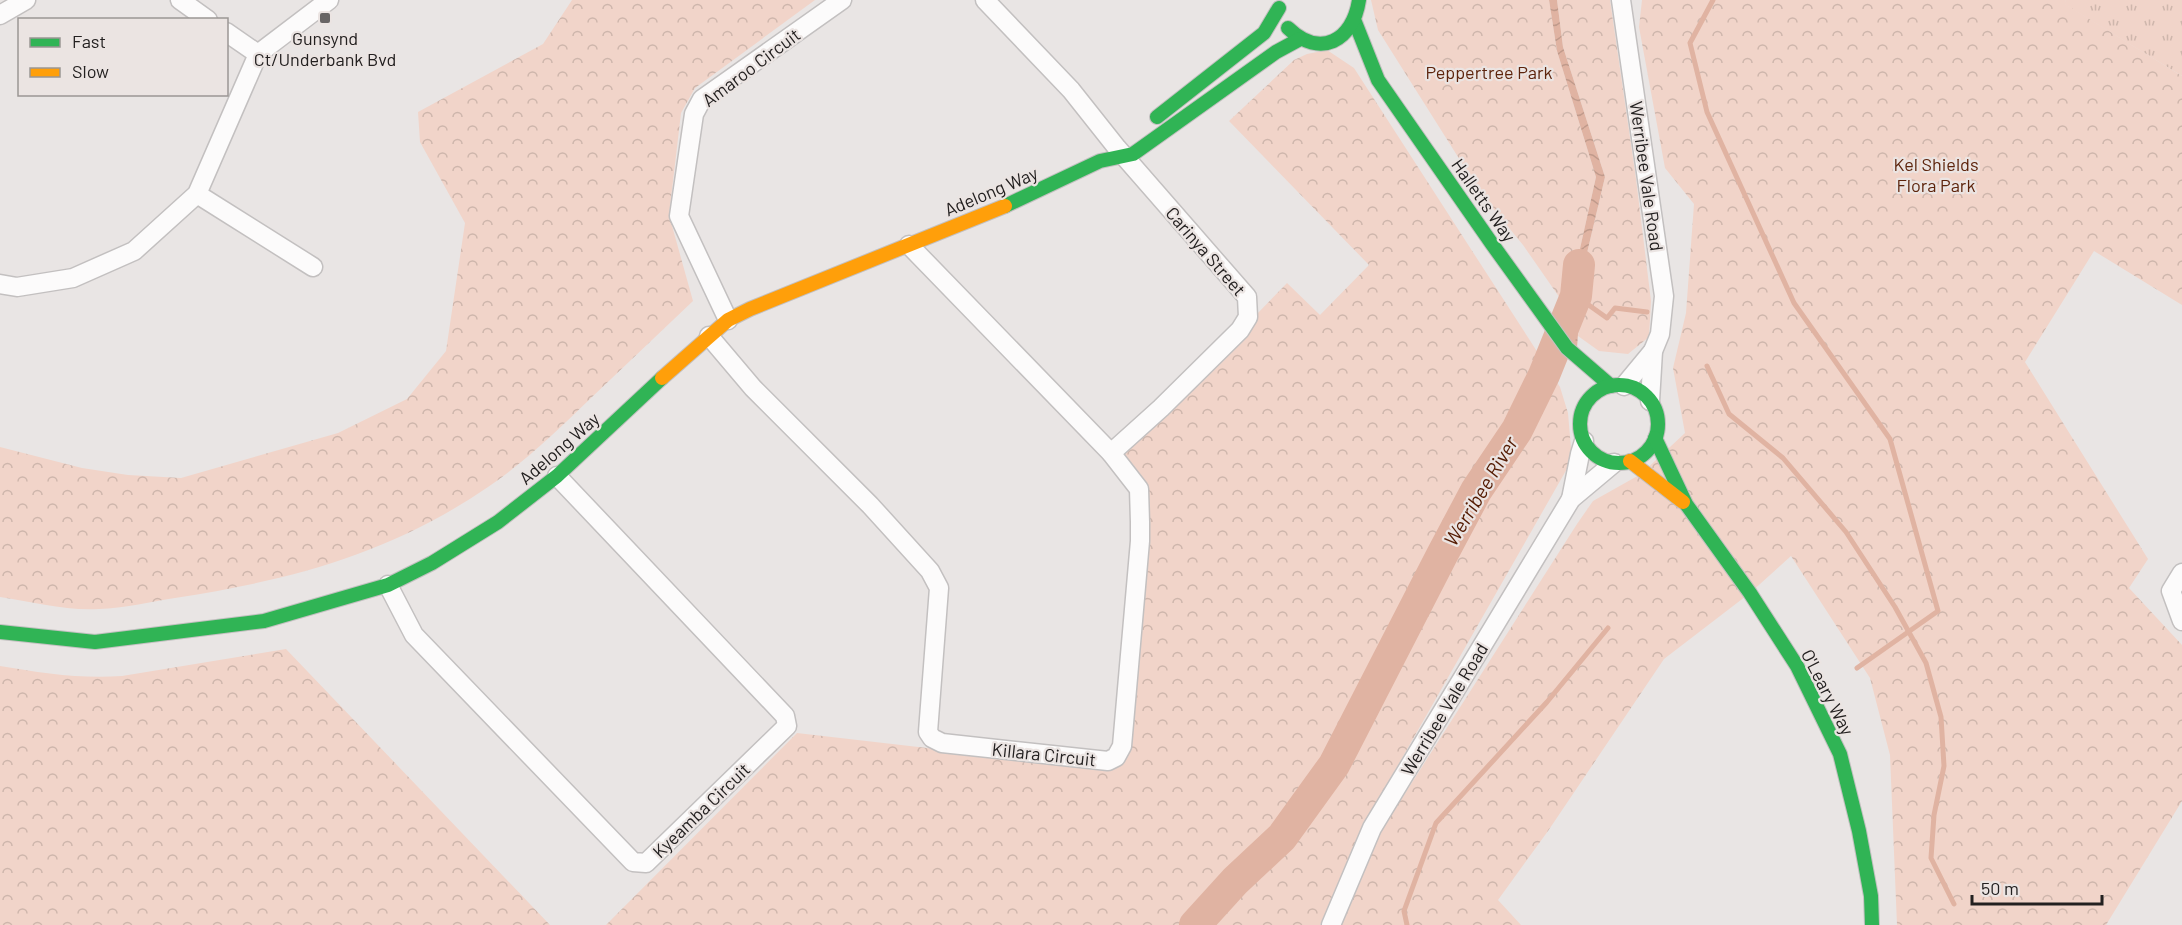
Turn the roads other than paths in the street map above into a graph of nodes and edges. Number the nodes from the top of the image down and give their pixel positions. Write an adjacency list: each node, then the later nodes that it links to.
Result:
1 (26, 0): 9 (street)
2 (180, 0): 10 (street)
3 (329, 0): 15 (street)
4 (842, 0): 23 (street, Amaroo Circuit)
5 (986, 0): 18 (street)
6 (1359, 0): 11 (street)
7 (1621, 0): 26 (street, Werribee Vale Road)
8 (1279, 4): 13 (street); 17 (street)
9 (0, 15)
10 (205, 18)
11 (1355, 22): 14 (street); 16 (street)
12 (228, 33): 15 (street)
13 (1299, 39): 14 (street); 18 (street, Adelong Way)
14 (1324, 44): 16 (street)
15 (258, 54): 19 (street)
16 (1373, 72): 25 (street, Halletts Way)
17 (1150, 123)
18 (1121, 149): 20 (street, Adelong Way); 32 (street, Carinya Street)
19 (197, 194): 21 (street); 22 (street)
20 (909, 245): 23 (street, Adelong Way); 32 (street, Killara Circuit)
21 (313, 267)
22 (0, 284)
23 (728, 320): 24 (street, Adelong Way)
24 (709, 336): 32 (street, Killara Circuit); 34 (street, Adelong Way)
25 (1567, 348): 27 (street, Halletts Way); 29 (street, Halletts Way)
26 (1653, 351): 27 (street, Werribee Vale Road); 28 (street, Werribee Vale Road)
27 (1617, 386): 28 (street); 29 (street)
28 (1650, 401): 30 (street)
29 (1583, 408): 31 (street)
30 (1655, 438): 33 (street); 36 (street, O'Leary Way)
31 (1584, 441): 33 (street); 35 (street, Werribee Vale Road)
32 (1111, 453)
33 (1622, 462): 35 (street, Werribee Vale Road); 36 (street, O'Leary Way)
34 (557, 476): 38 (street, Adelong Way); 38 (street, Kyeamba Circuit)
35 (1571, 499): 41 (street, Werribee Vale Road)
36 (1686, 504): 42 (street, O'Leary Way)
37 (2182, 573): 39 (street)
38 (388, 585): 40 (street, Adelong Way)
39 (2182, 621)
40 (0, 632)
41 (1331, 925)
42 (1872, 925)

